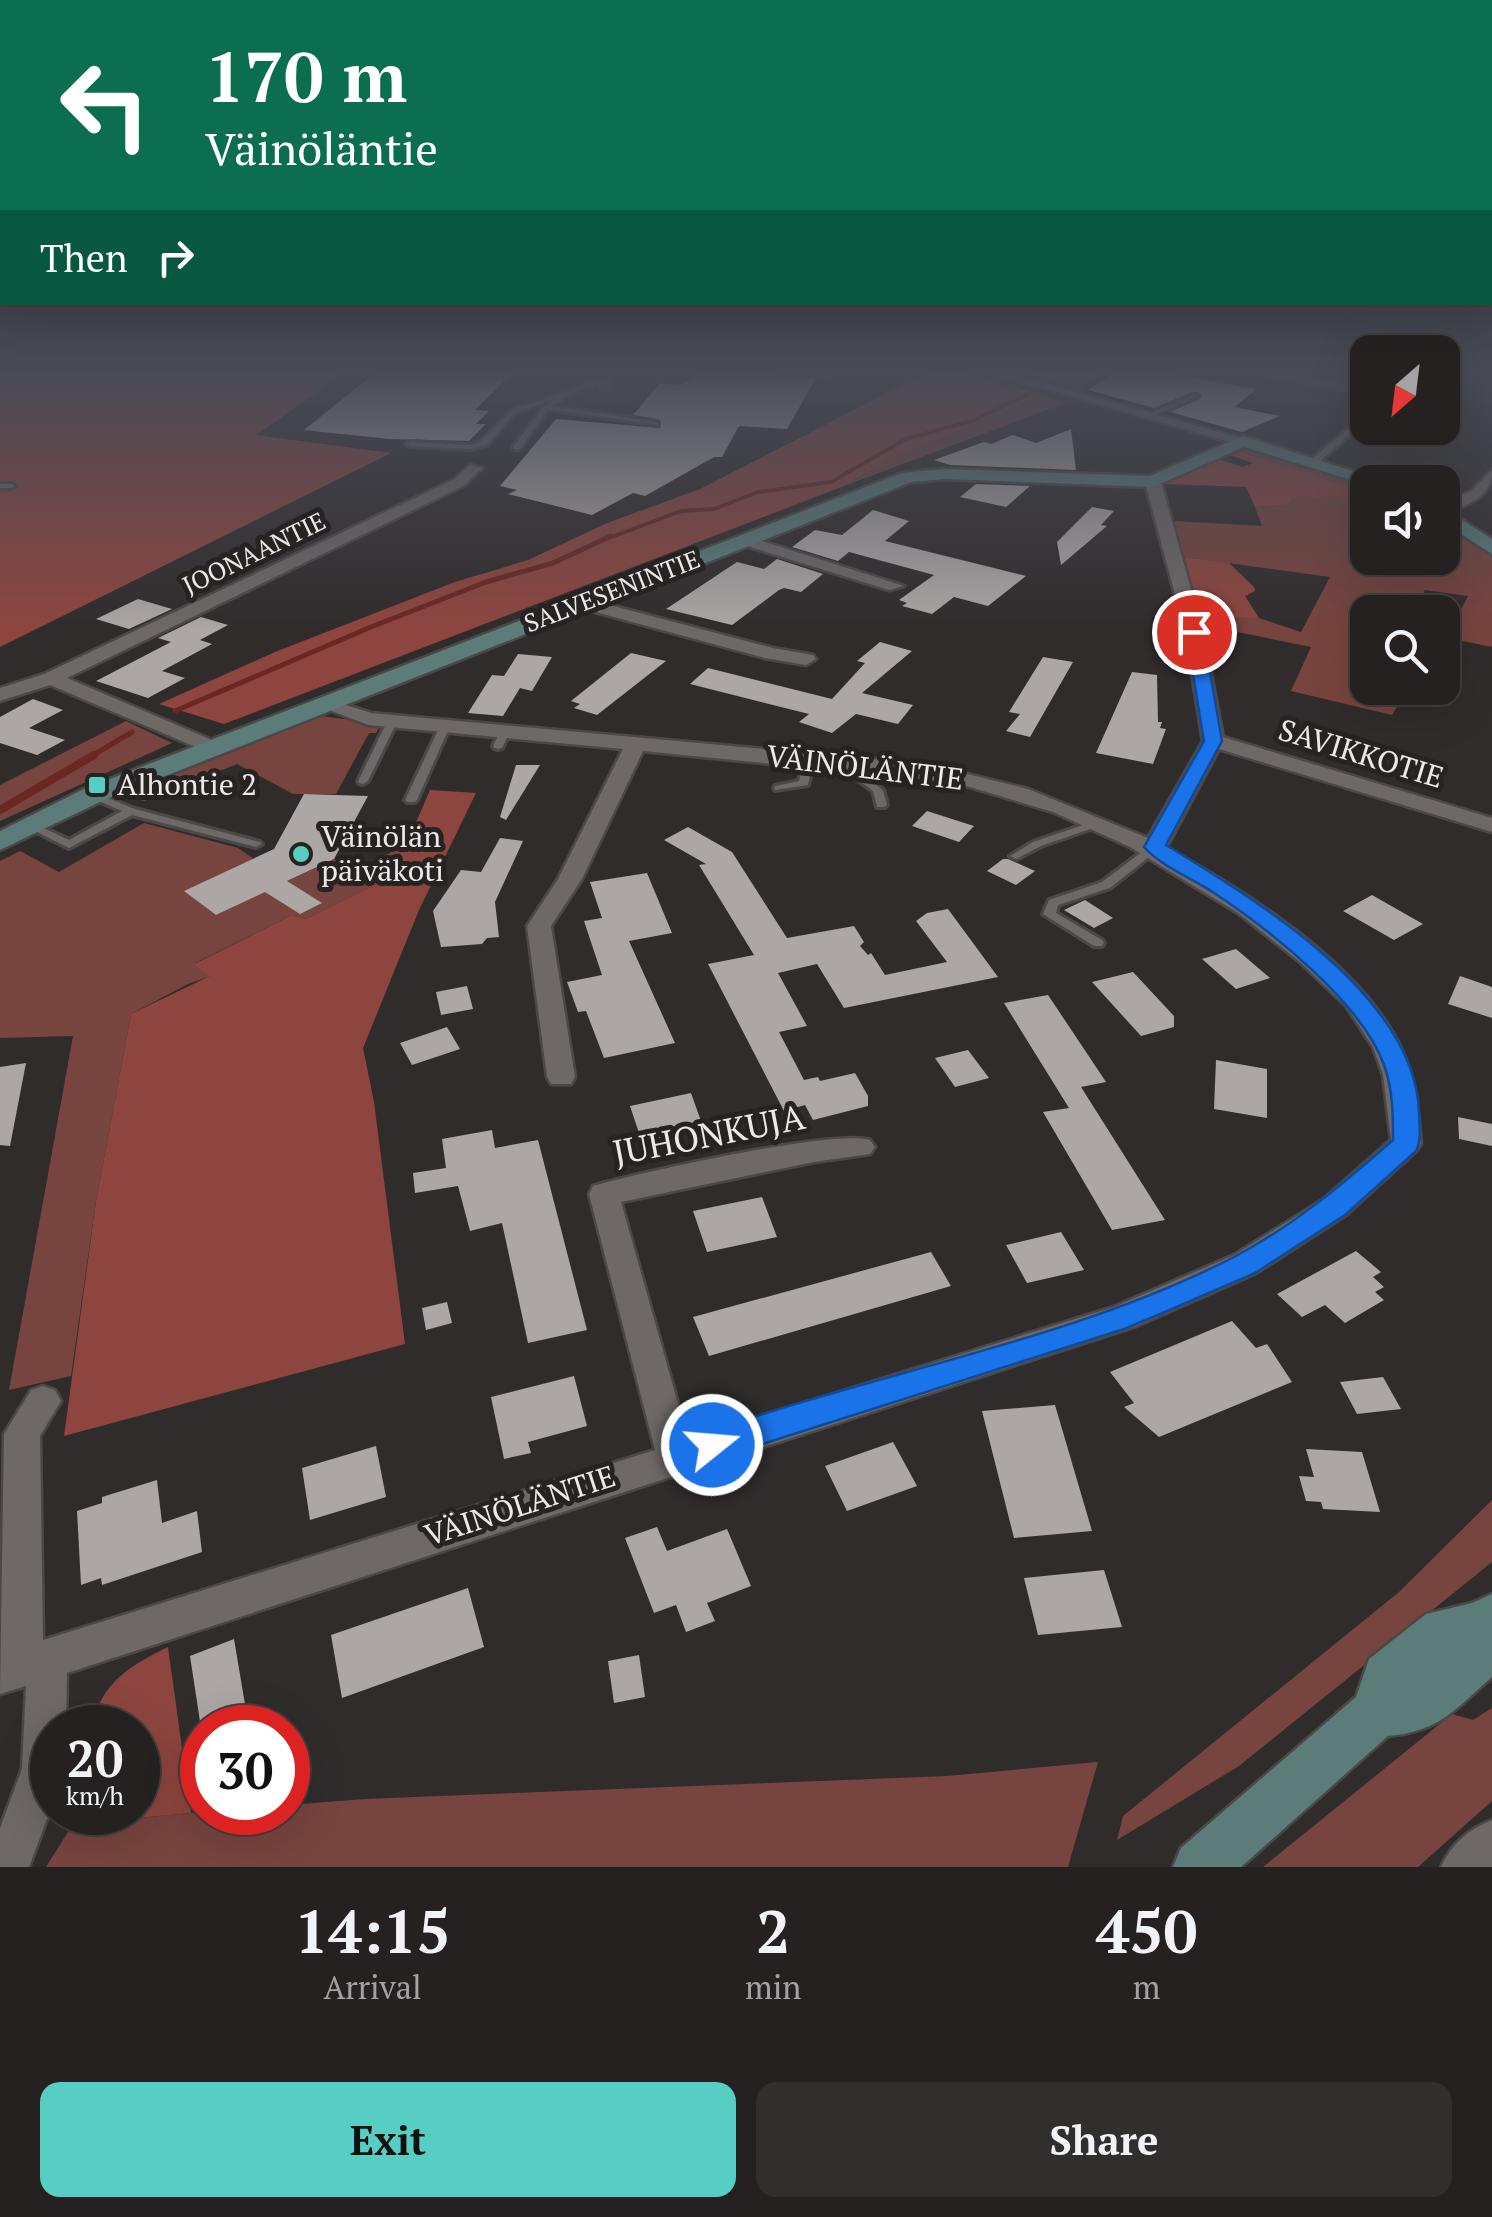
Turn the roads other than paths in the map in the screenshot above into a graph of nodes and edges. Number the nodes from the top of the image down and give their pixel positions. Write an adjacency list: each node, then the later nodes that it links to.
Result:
1 (1212, 455): 8 (street, SALVESENINTIE)
2 (1291, 455): 4 (street)
3 (1323, 455): 4 (lane)
4 (1315, 462): 6 (street)
5 (475, 468): 18 (street, JOONAANTIE)
6 (1350, 473)
7 (1492, 475): 11 (street)
8 (1153, 482): 13 (street, SALVESENINTIE); 23 (street)
9 (0, 486): 10 (lane)
10 (11, 486)
11 (1460, 502)
12 (1460, 524): 14 (street)
13 (743, 540): 15 (street); 16 (street, SALVESENINTIE)
14 (1492, 548)
15 (894, 586)
16 (583, 602): 17 (street); 20 (street, SALVESENINTIE)
17 (806, 658)
18 (51, 678): 19 (street, JOONAANTIE); 25 (street)
19 (0, 695)
20 (324, 704): 21 (street, VÄINÖLÄNTIE); 25 (street, SALVESENINTIE)
21 (392, 722): 22 (street, VÄINÖLÄNTIE); 28 (lane)
22 (444, 726): 24 (street, VÄINÖLÄNTIE); 31 (lane)
23 (1213, 741): 35 (street, SAVIKKOTIE); 39 (street)
24 (636, 744): 26 (street, VÄINÖLÄNTIE); 42 (street)
25 (212, 747): 30 (street, SALVESENINTIE)
26 (809, 760): 27 (street, VÄINÖLÄNTIE); 29 (lane)
27 (855, 765): 32 (lane); 34 (street, VÄINÖLÄNTIE)
28 (363, 781)
29 (780, 788)
30 (93, 794): 33 (lane); 36 (street, SALVESENINTIE)
31 (411, 800)
32 (881, 805)
33 (131, 811): 36 (lane); 38 (lane)
34 (1095, 824): 39 (street, VÄINÖLÄNTIE); 40 (lane)
35 (1492, 825)
36 (31, 826): 37 (street, SALVESENINTIE)
37 (0, 842)
38 (256, 844)
39 (1155, 847): 41 (lane); 45 (street, VÄINÖLÄNTIE)
40 (1016, 856)
41 (1098, 943)
42 (562, 1078)
43 (860, 1147): 45 (street, JUHONKUJA)
44 (43, 1401): 47 (street)
45 (675, 1457): 47 (street, VÄINÖLÄNTIE)
46 (1487, 1621): 50 (street)
47 (23, 1666): 49 (street)
48 (1492, 1842): 51 (street)
49 (2, 1867)
50 (1200, 1867)
51 (1464, 1867)

